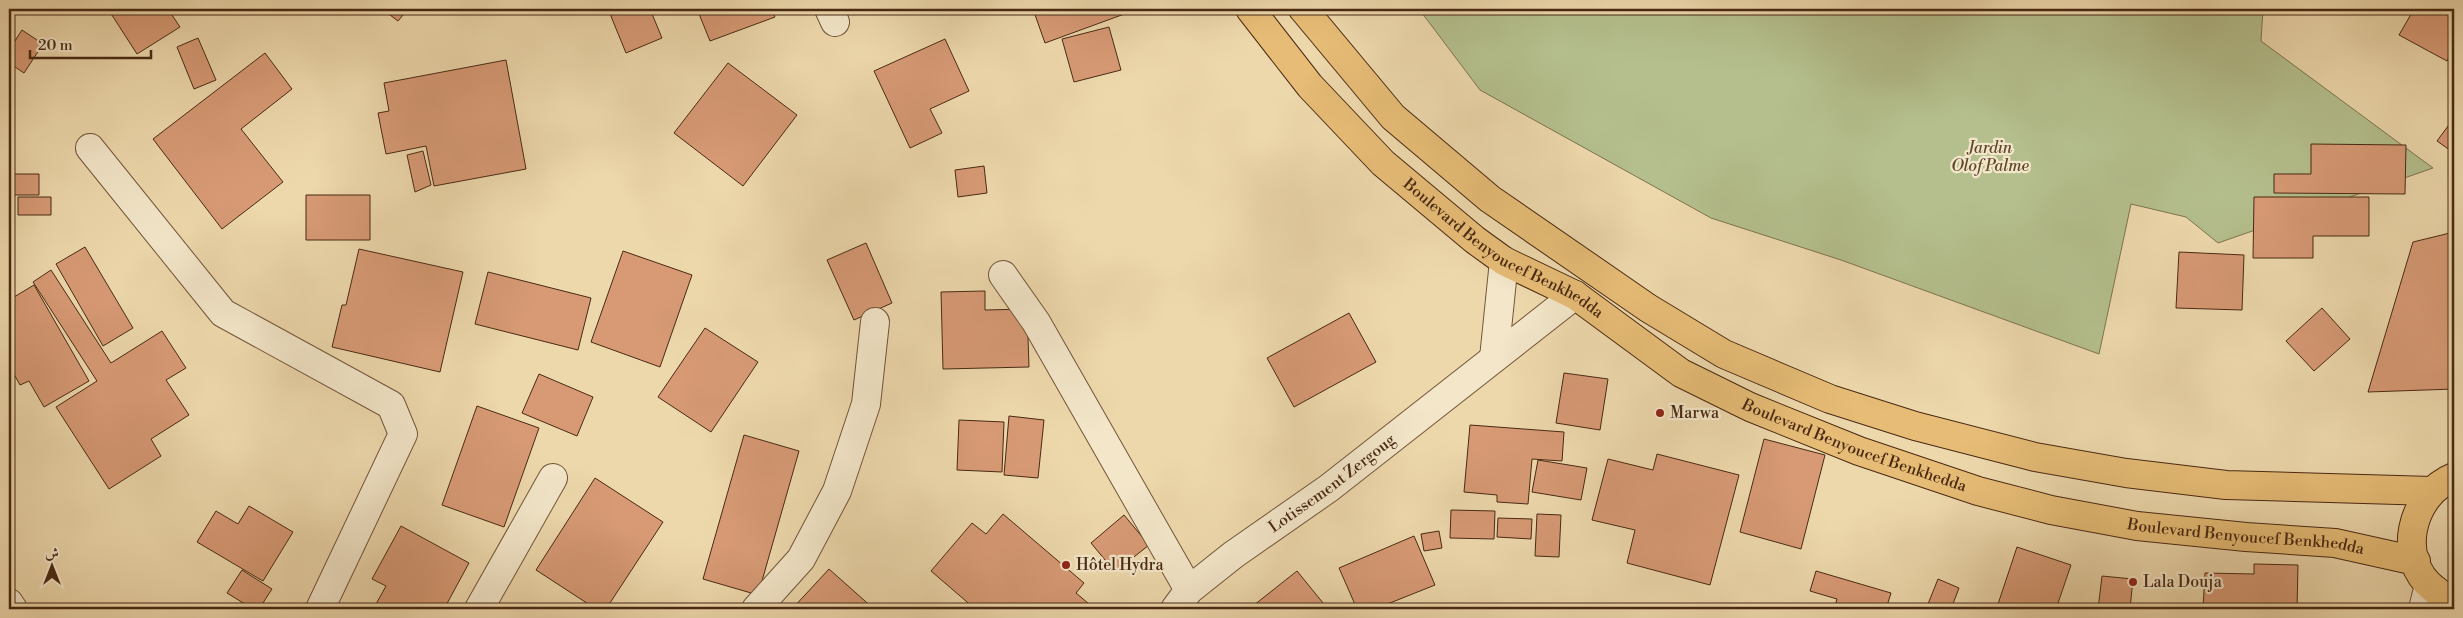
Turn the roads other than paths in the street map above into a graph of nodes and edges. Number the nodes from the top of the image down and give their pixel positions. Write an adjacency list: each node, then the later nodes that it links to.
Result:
1 (1250, 9): 4 (main road, Boulevard Benyoucef Benkhedda)
2 (1303, 9): 10 (main road, Boulevard Benyoucef Benkhedda)
3 (90, 148): 17 (street)
4 (1504, 261): 6 (main road, Boulevard Benyoucef Benkhedda); 8 (street)
5 (1003, 275): 13 (street)
6 (1575, 295): 8 (street, Lotissement Zergoug); 11 (main road, Boulevard Benyoucef Benkhedda)
7 (875, 322): 19 (street)
8 (1494, 358): 13 (street, Lotissement Zergoug)
9 (554, 478): 18 (street)
10 (2443, 484): 11 (main road)
11 (2416, 561): 12 (main road)
12 (2426, 597): 14 (main road)
13 (1182, 600)
14 (2454, 600)
15 (9, 603): 16 (street)
16 (13, 609)
17 (320, 609)
18 (479, 609)
19 (756, 609)

